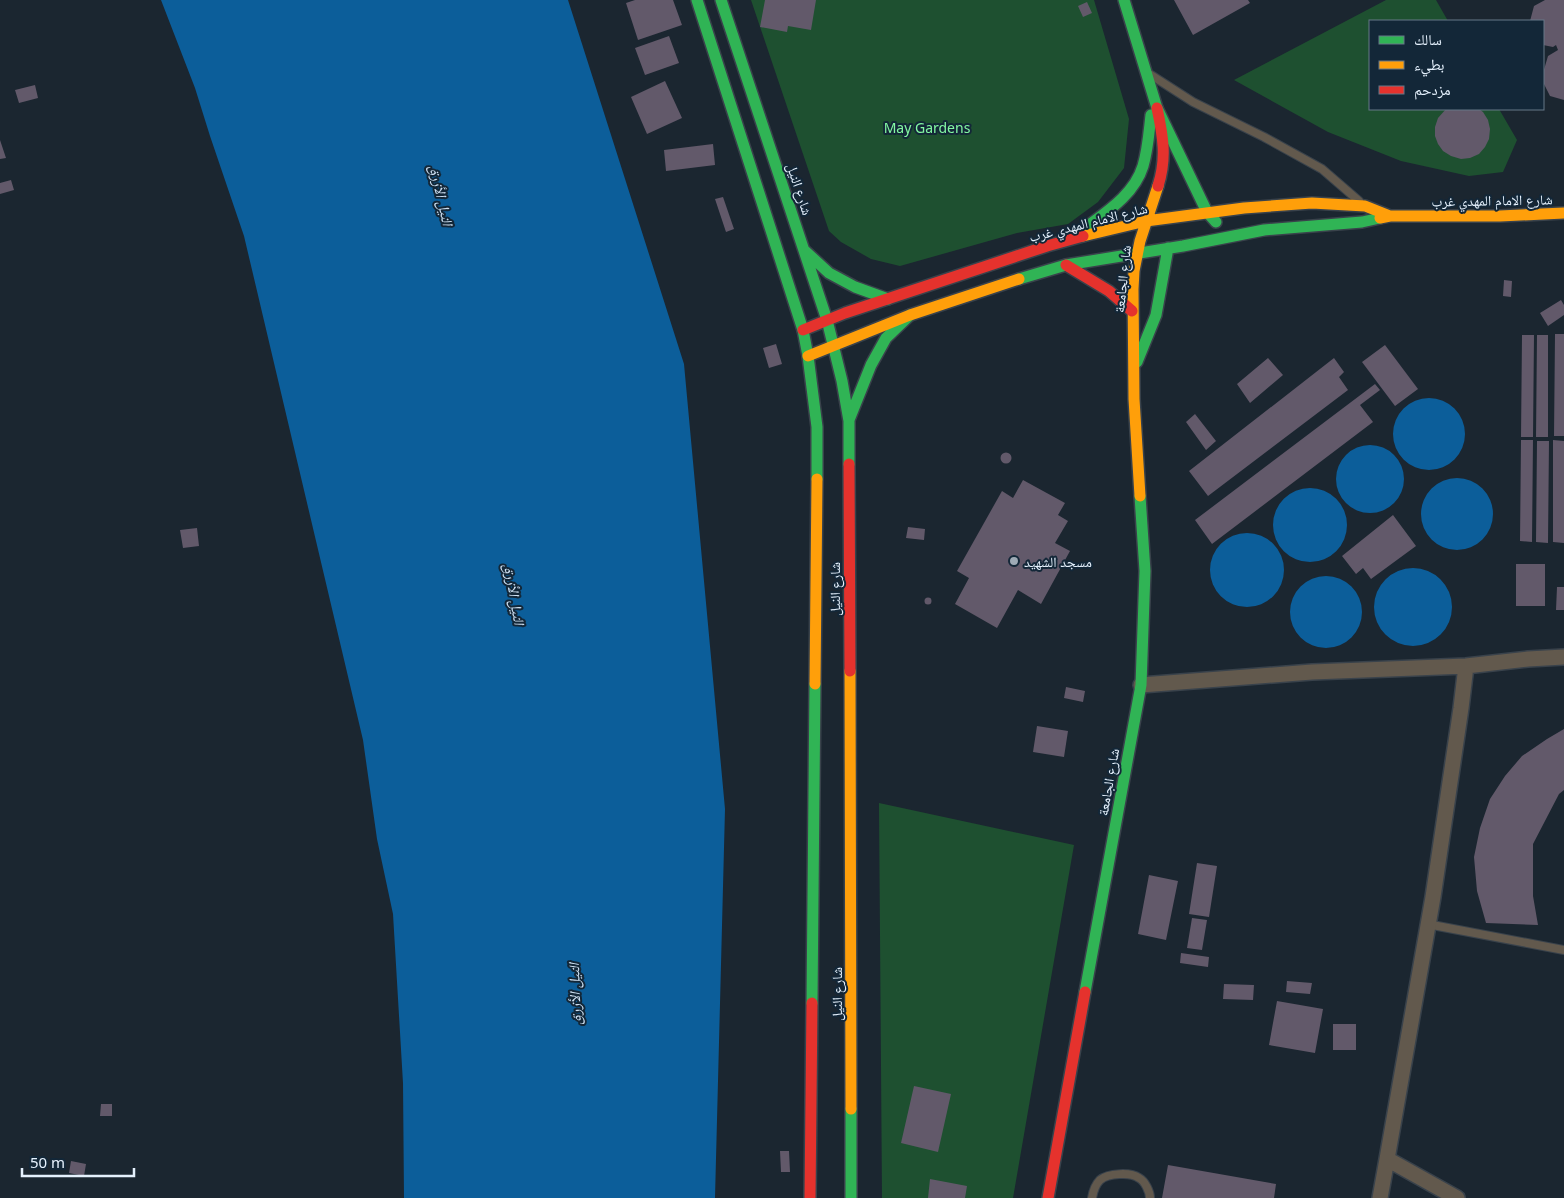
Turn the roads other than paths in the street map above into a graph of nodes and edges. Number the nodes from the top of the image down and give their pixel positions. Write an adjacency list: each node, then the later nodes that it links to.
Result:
1 (697, 0): 7 (main road, شارع النيل)
2 (721, 0): 7 (main road, شارع النيل)
3 (1124, 0): 4 (main road, شارع الجامعة)
4 (1145, 72): 5 (main road, شارع الجامعة); 8 (lane)
5 (1153, 95): 6 (main road, شارع الجامعة); 14 (main road)
6 (1157, 108): 9 (main road, شارع الجامعة); 12 (main road, شارع الجامعة)
7 (757, 146): 16 (main road, شارع النيل); 23 (main road, شارع النيل)
8 (1365, 206): 9 (main road, شارع الامام المهدي غرب); 11 (main road, شارع الامام المهدي غرب)
9 (1207, 212): 12 (main road, شارع الامام المهدي غرب); 13 (main road, شارع الجامعة)
10 (1564, 213): 11 (main road, شارع الامام المهدي غرب)
11 (1390, 216): 13 (main road, شارع الامام المهدي غرب)
12 (1146, 221): 14 (main road, شارع الامام المهدي غرب); 17 (main road, شارع الجامعة)
13 (1231, 235): 15 (main road, شارع الامام المهدي غرب)
14 (1072, 239): 19 (main road, شارع الامام المهدي غرب)
15 (1168, 248): 17 (main road, شارع الامام المهدي غرب); 26 (main road, شارع الجامعة)
16 (803, 250): 19 (main road); 22 (main road, شارع النيل)
17 (1137, 253): 18 (main road, شارع الامام المهدي غرب); 20 (main road, شارع الجامعة)
18 (1066, 265): 20 (main road); 21 (main road, شارع الامام المهدي غرب)
19 (888, 299): 22 (main road, شارع الامام المهدي غرب)
20 (1132, 311): 26 (main road, شارع الجامعة)
21 (910, 315): 24 (main road, شارع الامام المهدي غرب); 27 (main road)
22 (827, 320): 23 (main road, شارع الامام المهدي غرب); 24 (main road, شارع النيل)
23 (803, 330): 25 (main road, شارع النيل)
24 (833, 345): 25 (main road, شارع الامام المهدي غرب); 27 (main road, شارع النيل)
25 (808, 356): 34 (main road, شارع النيل)
26 (1135, 366): 30 (main road, شارع الجامعة)
27 (849, 421): 35 (main road, شارع النيل)
28 (1564, 657): 29 (street)
29 (1466, 666): 30 (street); 31 (street)
30 (1141, 685): 36 (main road, شارع الجامعة)
31 (1427, 924): 32 (lane); 33 (street)
32 (1564, 950)
33 (1387, 1159): 39 (street); 40 (street)
34 (810, 1198)
35 (851, 1198)
36 (1048, 1198)
37 (1092, 1198): 38 (lane)
38 (1150, 1198)
39 (1380, 1198)
40 (1457, 1198)

